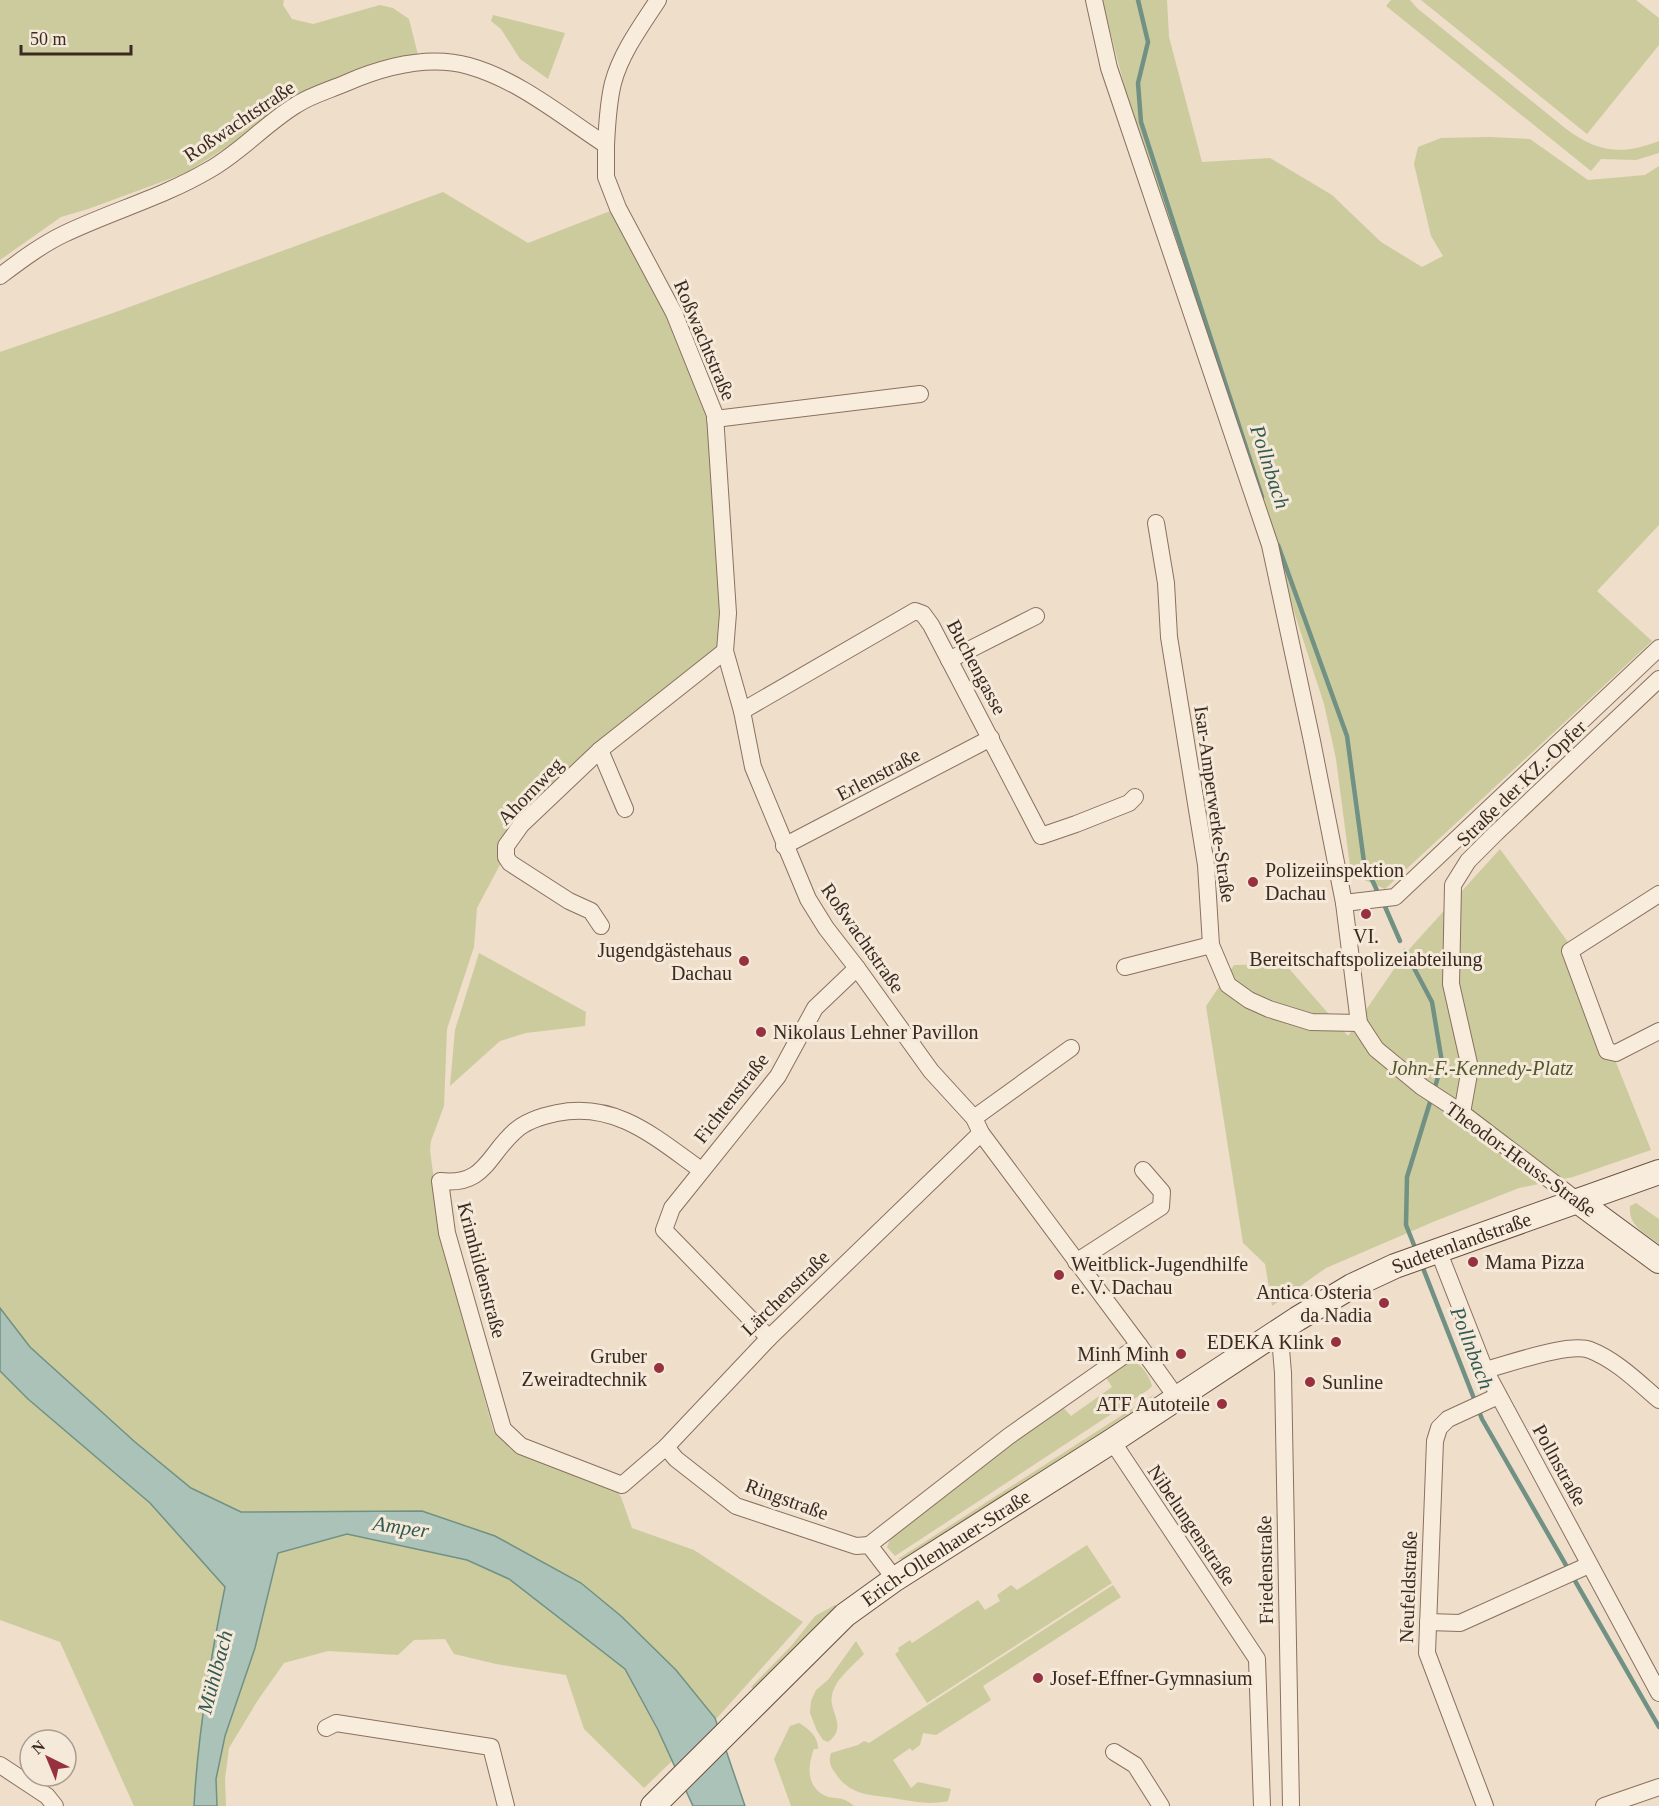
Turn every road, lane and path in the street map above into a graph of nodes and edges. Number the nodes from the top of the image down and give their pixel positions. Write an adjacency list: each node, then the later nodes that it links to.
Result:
1 (658, 0): 3 (street, Roßwachtstraße)
2 (1094, 0): 20 (street, Theodor-Heuss-Straße)
3 (606, 145): 4 (street, Roßwachtstraße); 6 (street, Roßwachtstraße)
4 (0, 276)
5 (920, 394): 6 (street, Roßwachtstraße)
6 (715, 419): 10 (street, Roßwachtstraße)
7 (1156, 523): 22 (street, Isar-Amperwerke-Straße)
8 (1036, 616): 11 (street)
9 (1659, 648): 20 (street)
10 (725, 651): 13 (street, Roßwachtstraße); 15 (street, Ahornweg)
11 (949, 660): 13 (street, Buchengasse); 14 (street, Buchengasse)
12 (1659, 679): 28 (street, Straße der KZ.-Opfer)
13 (742, 711): 18 (street, Roßwachtstraße)
14 (991, 738): 16 (street, Buchengasse); 18 (street, Erlenstraße)
15 (600, 750): 17 (street); 21 (street, Ahornweg)
16 (1136, 797)
17 (625, 809)
18 (784, 846): 24 (street, Roßwachtstraße)
19 (1659, 894): 26 (street)
20 (1344, 903): 25 (street, Theodor-Heuss-Straße)
21 (601, 926)
22 (1211, 945): 23 (street); 25 (street, Isar-Amperwerke-Straße)
23 (1125, 967)
24 (857, 968): 29 (street, Roßwachtstraße); 31 (street, Fichtenstraße)
25 (1359, 1023): 28 (street, Theodor-Heuss-Straße)
26 (1659, 1031)
27 (1071, 1048): 29 (street)
28 (1462, 1113): 34 (street, Theodor-Heuss-Straße)
29 (974, 1118): 30 (street, Roßwachtstraße)
30 (981, 1134): 36 (street, Roßwachtstraße); 39 (street, Lärchenstraße)
31 (701, 1170): 39 (street, Fichtenstraße); 47 (street, Krimhildenstraße)
32 (1143, 1170): 36 (street)
33 (1659, 1172): 34 (street, Sudetenlandstraße)
34 (1579, 1202): 35 (street, Sudetenlandstraße); 37 (street, Theodor-Heuss-Straße)
35 (1425, 1254): 38 (street, Sudetenlandstraße); 41 (street, Pollnstraße)
36 (1076, 1262): 40 (street, Roßwachtstraße)
37 (1659, 1262)
38 (1273, 1334): 42 (street, Erich-Ollenhauer-Straße); 62 (street, Friedenstraße)
39 (769, 1338): 46 (street, Lärchenstraße)
40 (1139, 1345): 42 (street, Roßwachtstraße); 48 (street)
41 (1485, 1370): 43 (street); 44 (street, Pollnstraße)
42 (1177, 1398): 45 (street, Erich-Ollenhauer-Straße)
43 (1659, 1400)
44 (1483, 1402): 49 (street, Pollnstraße); 51 (street, Neufeldstraße)
45 (1112, 1441): 50 (street, Erich-Ollenhauer-Straße); 61 (street, Nibelungenstraße)
46 (666, 1447): 47 (street, Lärchenstraße); 48 (street, Ringstraße)
47 (622, 1485)
48 (869, 1545): 50 (street)
49 (1577, 1570): 51 (street); 52 (street, Pollnstraße)
50 (895, 1579): 59 (street, Erich-Ollenhauer-Straße)
51 (1428, 1622): 63 (street, Neufeldstraße)
52 (1659, 1693)
53 (326, 1728): 58 (street)
54 (1114, 1752): 60 (street)
55 (0, 1766): 57 (street)
56 (1659, 1787): 64 (street)
57 (55, 1806)
58 (506, 1806)
59 (653, 1806)
60 (1161, 1806)
61 (1262, 1806)
62 (1292, 1806)
63 (1485, 1806)
64 (1604, 1806)

